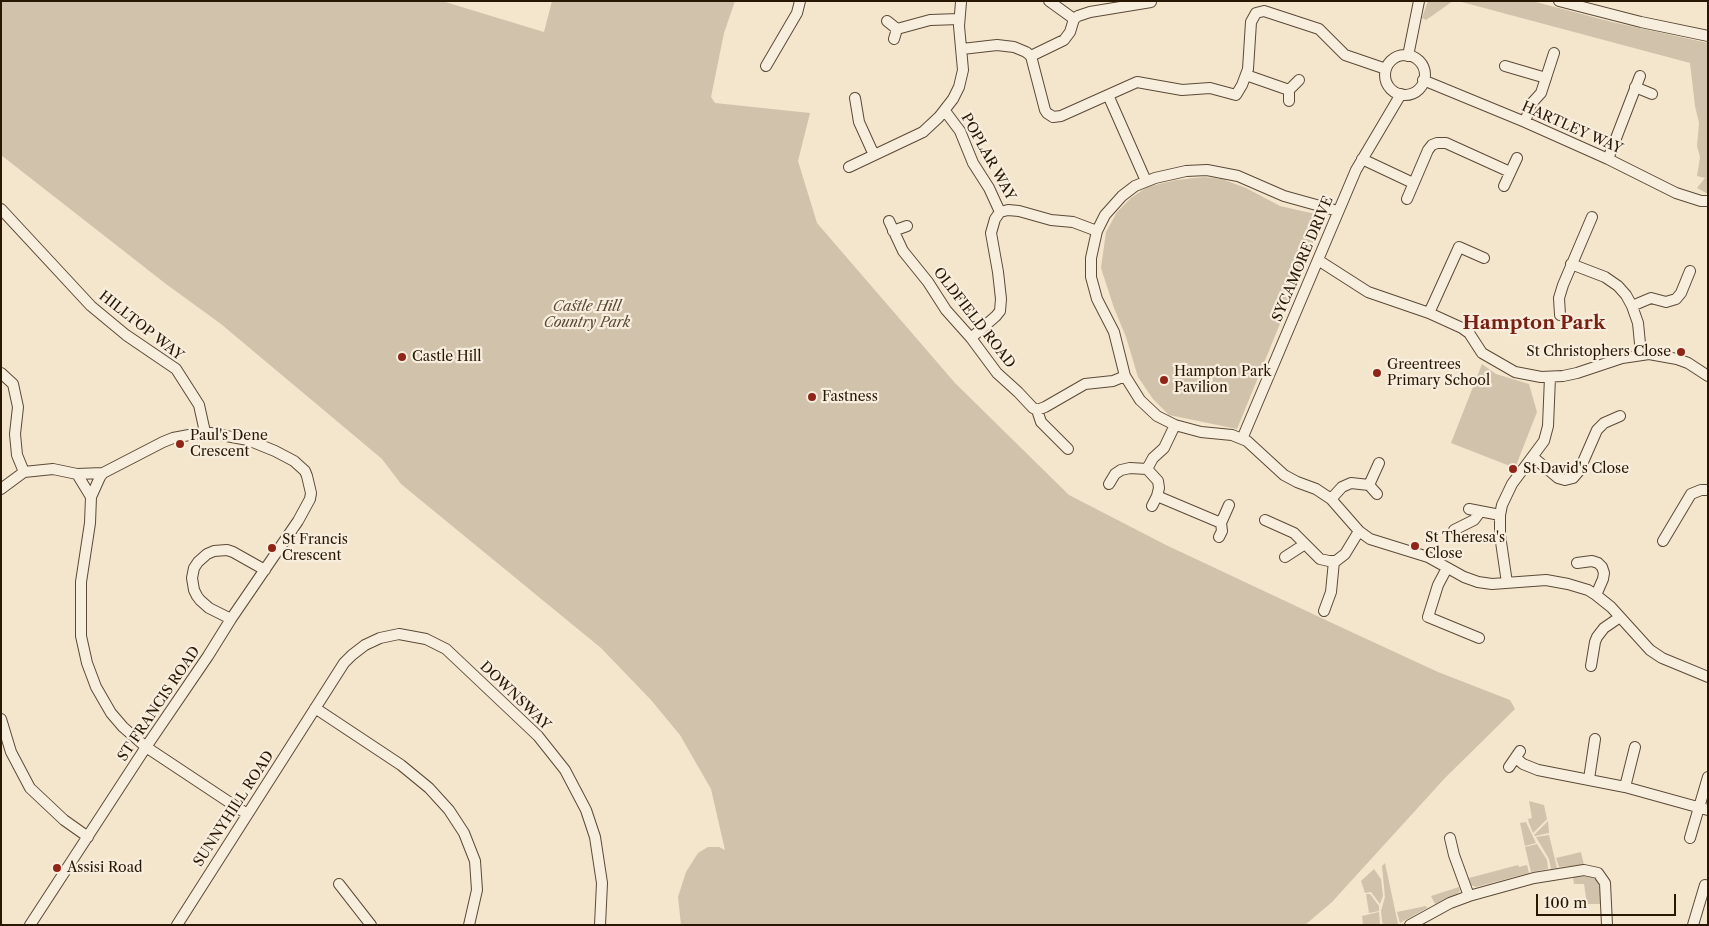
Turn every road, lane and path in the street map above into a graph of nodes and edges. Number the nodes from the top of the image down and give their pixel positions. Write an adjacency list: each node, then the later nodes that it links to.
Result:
1 (800, 1): 15 (street)
2 (1049, 1): 7 (street)
3 (1419, 1): 14 (street)
4 (1559, 1): 10 (street)
5 (961, 2): 8 (street)
6 (1151, 2): 7 (street)
7 (1074, 18): 13 (street)
8 (959, 19): 9 (street); 11 (street)
9 (887, 21)
10 (1708, 36)
11 (962, 49): 13 (street); 30 (street)
12 (1554, 53): 20 (street)
13 (1031, 56): 27 (street)
14 (1408, 56): 17 (street); 22 (street)
15 (766, 66)
16 (1505, 66): 20 (street)
17 (1386, 69): 18 (street); 25 (street)
18 (1246, 75): 24 (street); 27 (street)
19 (1640, 76): 23 (street)
20 (1546, 78): 31 (street)
21 (1299, 80): 24 (street)
22 (1424, 80): 25 (street); 31 (street, HARTLEY WAY)
23 (1636, 87): 26 (street); 35 (street)
24 (1289, 90): 29 (street)
25 (1401, 94): 34 (street, SYCAMORE DRIVE)
26 (1652, 94)
27 (1108, 95): 38 (street)
28 (854, 98): 32 (street)
29 (1289, 101)
30 (945, 111): 32 (street); 45 (street, POPLAR WAY)
31 (1525, 122): 35 (street, HARTLEY WAY)
32 (874, 155): 36 (street)
33 (1516, 158): 37 (street)
34 (1362, 159): 39 (street); 44 (street, SYCAMORE DRIVE)
35 (1608, 159): 42 (street, HARTLEY WAY)
36 (849, 167)
37 (1510, 172): 39 (street); 40 (street)
38 (1146, 181): 44 (street); 50 (street)
39 (1413, 183): 41 (street)
40 (1504, 186)
41 (1407, 199)
42 (1708, 201)
43 (1, 209): 67 (street, HILLTOP WAY)
44 (1338, 211): 52 (street, SYCAMORE DRIVE)
45 (1000, 212): 50 (street, POPLAR WAY); 58 (street)
46 (1592, 217): 53 (street)
47 (889, 221): 49 (street, OLDFIELD ROAD)
48 (907, 226): 49 (street)
49 (894, 231): 58 (street, OLDFIELD ROAD)
50 (1097, 231): 61 (street)
51 (1484, 258): 56 (street)
52 (1318, 260): 56 (street); 68 (street, SYCAMORE DRIVE)
53 (1571, 264): 55 (street); 57 (street)
54 (1690, 271): 55 (street)
55 (1632, 306): 59 (street)
56 (1429, 313): 63 (street)
57 (1560, 315)
58 (971, 338): 64 (street, OLDFIELD ROAD)
59 (1641, 354): 62 (street); 63 (street)
60 (1, 373): 73 (street)
61 (1125, 376): 64 (street); 66 (street)
62 (1708, 376)
63 (1550, 377): 70 (street)
64 (1037, 410): 69 (street, OLDFIELD ROAD)
65 (1620, 416): 70 (street)
66 (1174, 425): 68 (street); 72 (street)
67 (205, 432): 74 (street); 100 (street, ST FRANCIS ROAD)
68 (1242, 439): 83 (street)
69 (1068, 449)
70 (1533, 457): 88 (street)
71 (1379, 463): 77 (street)
72 (1147, 470): 76 (street); 81 (street)
73 (24, 472): 75 (street); 78 (street)
74 (103, 473): 75 (street); 82 (street)
75 (77, 474): 82 (street)
76 (1109, 484)
77 (1369, 485): 80 (street); 83 (street)
78 (1, 489)
79 (1708, 490): 94 (street)
80 (1377, 494)
81 (1157, 496): 85 (street); 90 (street)
82 (91, 497): 112 (street)
83 (1331, 498): 92 (street)
84 (1229, 505): 90 (street)
85 (1152, 506)
86 (1469, 509): 87 (street)
87 (1480, 512): 88 (street); 91 (street)
88 (1500, 515): 101 (street)
89 (1264, 520): 95 (street)
90 (1221, 523): 93 (street)
91 (1454, 530)
92 (1359, 531): 97 (street); 99 (street)
93 (1219, 537)
94 (1663, 540)
95 (1304, 544): 96 (street); 97 (street)
96 (1285, 557)
97 (1334, 561): 103 (street)
98 (1578, 563): 102 (street)
99 (1447, 568): 101 (street); 106 (street)
100 (265, 570): 105 (street, ST FRANCIS ROAD); 105 (street)
101 (1507, 582): 102 (street)
102 (1596, 595): 104 (street)
103 (1324, 610)
104 (1620, 617): 107 (street); 108 (street)
105 (231, 619): 112 (street, ST FRANCIS ROAD)
106 (1479, 638)
107 (1591, 666)
108 (1708, 677)
109 (315, 708): 119 (street, SUNNYHILL ROAD); 129 (street); 130 (street, DOWNSWAY)
110 (1, 719): 120 (street)
111 (1594, 739): 116 (street)
112 (146, 747): 119 (street); 120 (street, ST FRANCIS ROAD)
113 (1635, 747): 117 (street)
114 (1509, 768): 116 (street)
115 (1708, 777): 118 (street)
116 (1589, 779): 117 (street)
117 (1625, 788): 118 (street)
118 (1703, 809): 122 (street)
119 (247, 814): 127 (street, SUNNYHILL ROAD)
120 (88, 837): 126 (street, ST FRANCIS ROAD)
121 (1450, 838): 125 (street)
122 (1690, 838)
123 (339, 884): 128 (street)
124 (1708, 886): 133 (street)
125 (1469, 896): 131 (street); 132 (street)
126 (30, 925)
127 (177, 925)
128 (371, 925)
129 (469, 925)
130 (600, 925)
131 (1410, 925)
132 (1607, 925)
133 (1694, 925)

